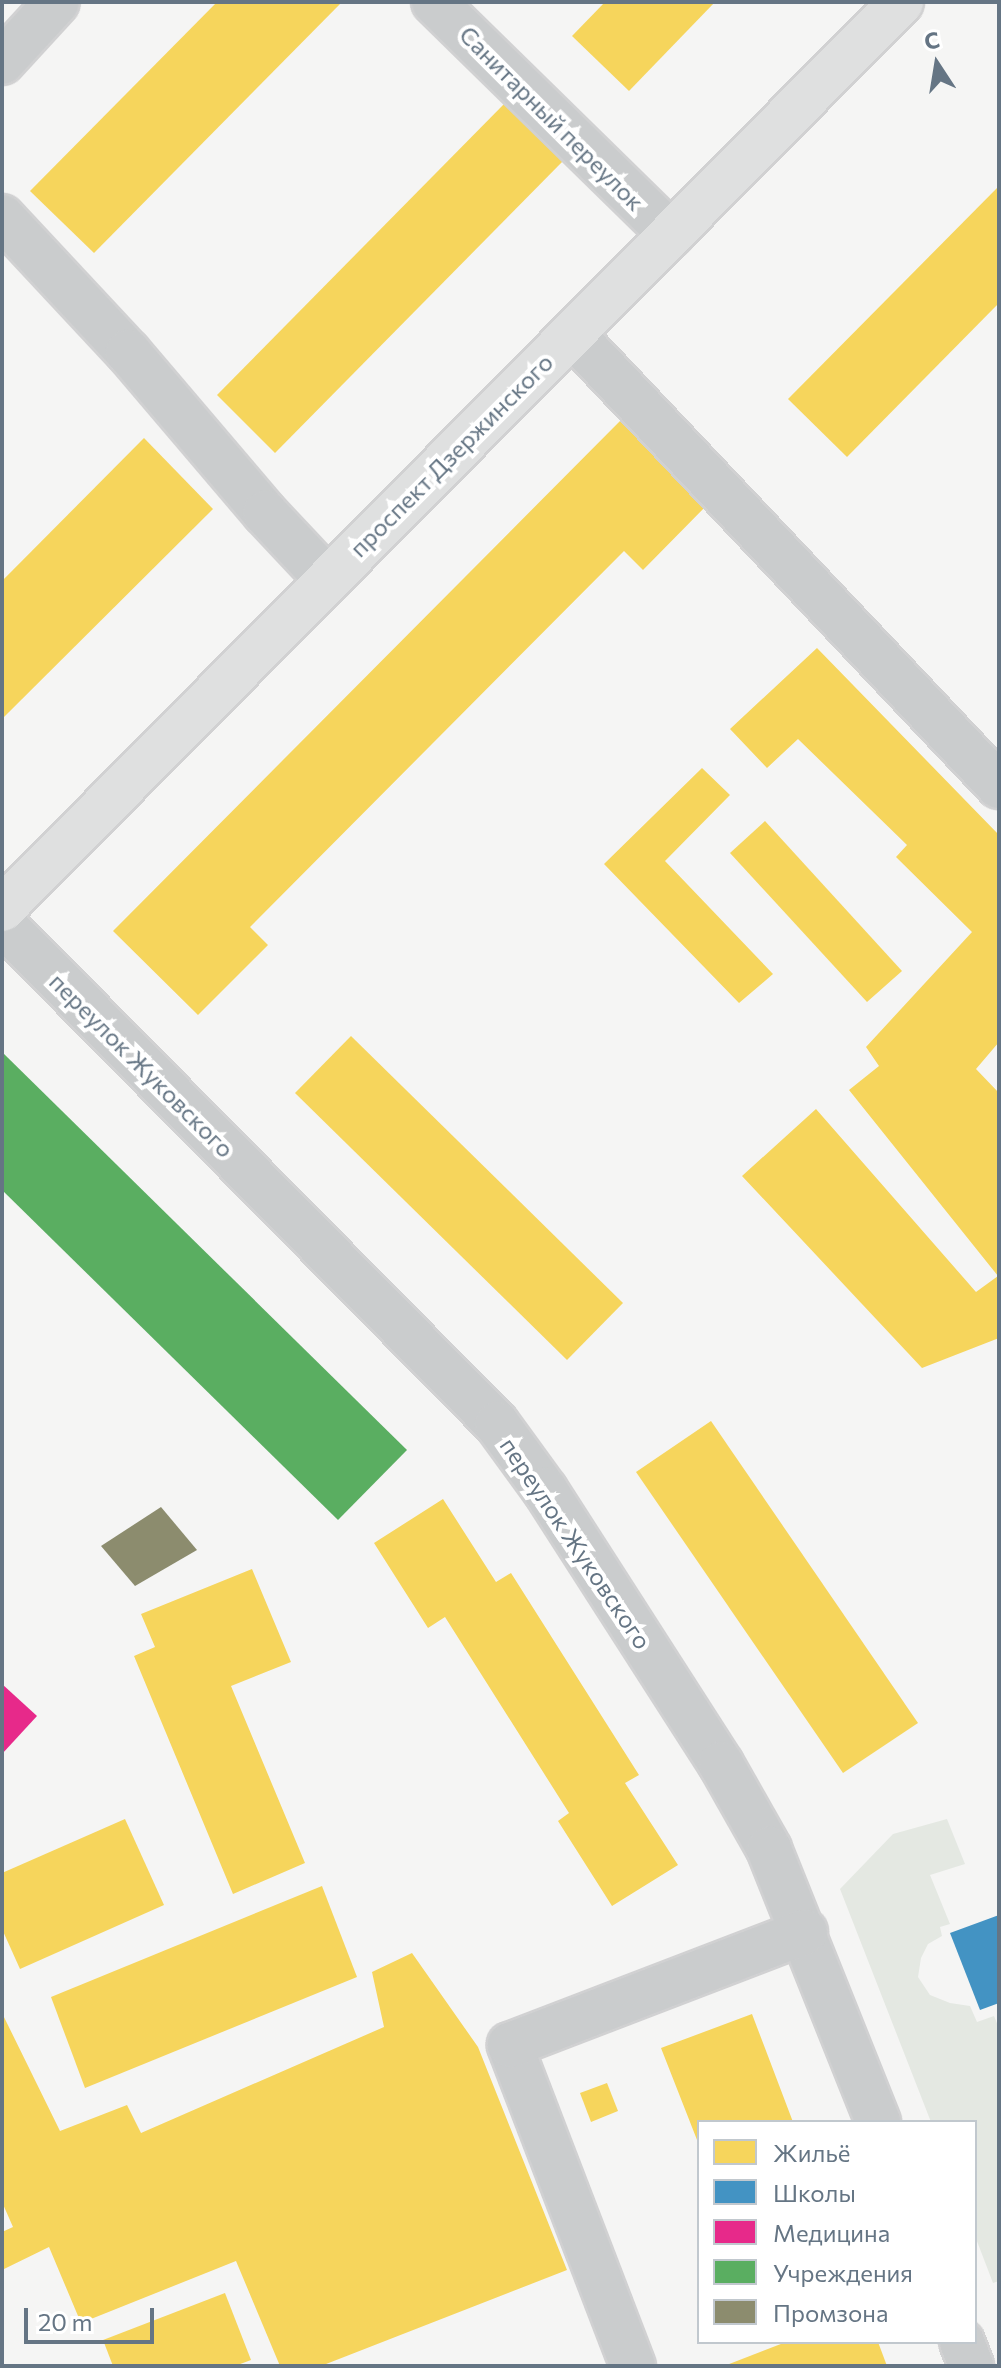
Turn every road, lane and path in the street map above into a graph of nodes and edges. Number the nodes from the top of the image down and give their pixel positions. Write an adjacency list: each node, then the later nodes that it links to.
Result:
1 (57, 2): 4 (street)
2 (434, 2): 6 (street, Санитарный переулок)
3 (901, 2): 6 (main road, проспект Дзержинского)
4 (2, 62)
5 (2, 217): 8 (street)
6 (671, 234): 7 (main road, проспект Дзержинского)
7 (572, 334): 8 (main road, проспект Дзержинского); 9 (street)
8 (328, 580): 10 (main road, проспект Дзержинского)
9 (999, 786)
10 (2, 909)
11 (2, 923): 12 (street, переулок Жуковского)
12 (805, 1932): 13 (street, переулок Жуковского); 15 (street)
13 (877, 2120)
14 (963, 2344): 16 (street)
15 (633, 2366)
16 (971, 2366)

